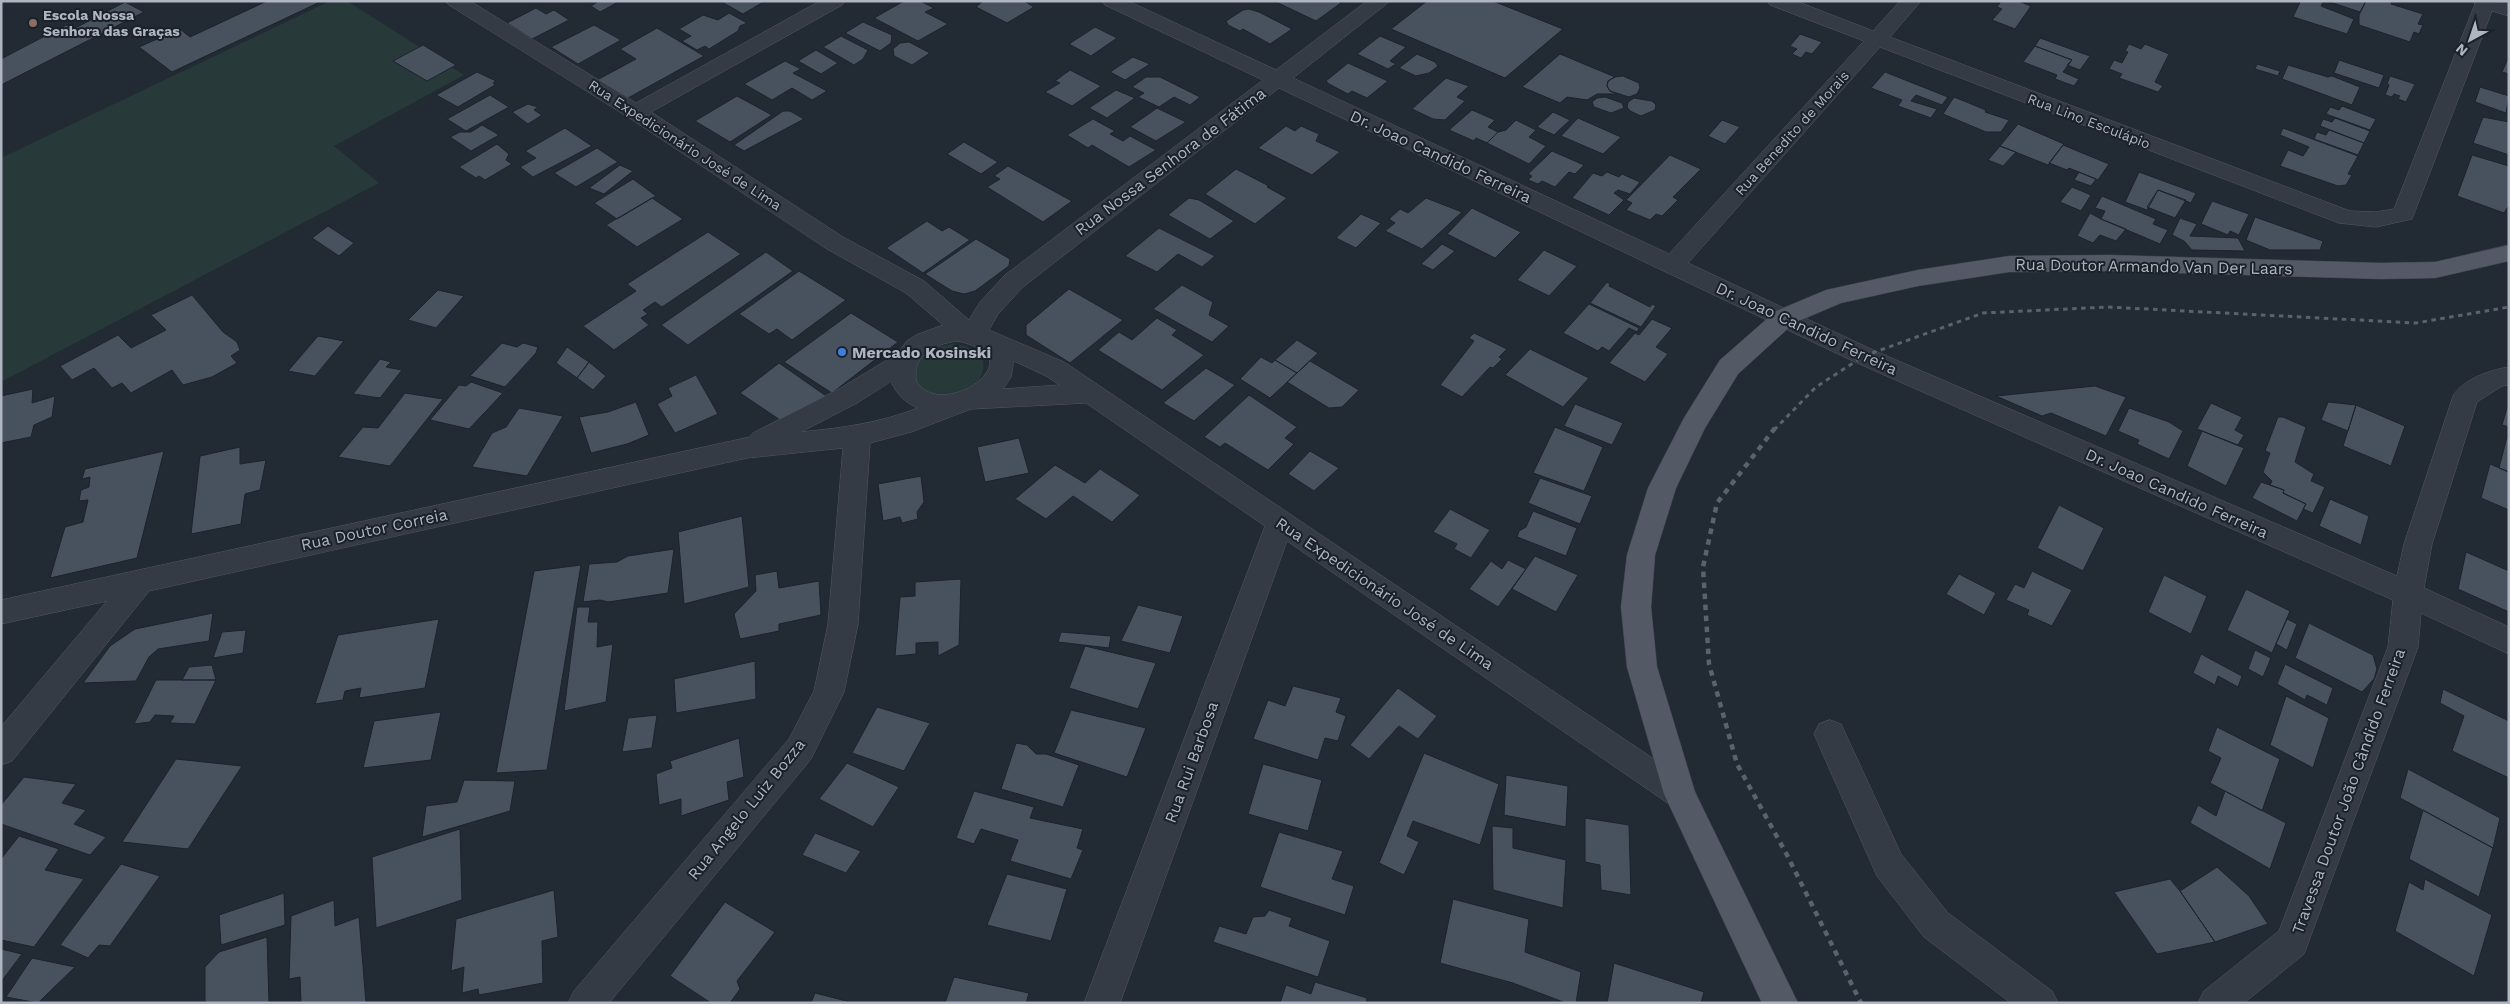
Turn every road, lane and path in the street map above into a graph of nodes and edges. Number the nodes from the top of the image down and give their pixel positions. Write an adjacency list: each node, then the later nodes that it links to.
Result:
1 (456, 1): 11 (street, Rua Expedicionário José de Lima)
2 (835, 1): 11 (street)
3 (1112, 1): 10 (street, Dr. Joao Candido Ferreira)
4 (1380, 1): 10 (street, Rua Nossa Senhora de Fátima)
5 (1777, 1): 9 (street, Rua Lino Esculápio)
6 (1911, 1): 9 (street, Rua Benedito de Morais)
7 (2484, 2): 8 (street); 9 (street, Rua Lino Esculápio)
8 (2509, 10)
9 (1876, 40): 13 (street, Rua Benedito de Morais)
10 (1278, 79): 13 (street, Dr. Joao Candido Ferreira); 16 (street, Rua Nossa Senhora de Fátima)
11 (636, 112): 14 (street, Rua Expedicionário José de Lima)
12 (2509, 253): 15 (main road, Rua Doutor Armando Van Der Laars)
13 (1672, 264): 15 (street, Dr. Joao Candido Ferreira)
14 (915, 287): 16 (street, Rua Expedicionário José de Lima); 17 (street)
15 (1785, 317): 26 (street, Dr. Joao Candido Ferreira); 31 (main road, Rua Doutor Armando Van Der Laars)
16 (977, 335): 17 (street); 20 (street, Rua Expedicionário José de Lima); 21 (street)
17 (926, 340): 18 (street)
18 (905, 361): 21 (street); 23 (street, Rua Doutor Correia)
19 (2509, 376): 26 (street, Travessa Doutor João Cândido Ferreira)
20 (1089, 393): 21 (street); 24 (street, Rua Expedicionário José de Lima)
21 (965, 402): 22 (street, Rua Doutor Correia)
22 (856, 436): 23 (street, Rua Doutor Correia); 32 (street, Rua Angelo Luiz Bozza)
23 (747, 448): 25 (street, Rua Doutor Correia)
24 (1280, 522): 31 (street, Rua Expedicionário José de Lima); 33 (street, Rua Rui Barbosa)
25 (141, 580): 27 (street, Rua Doutor Correia); 30 (street)
26 (2408, 594): 28 (street, Dr. Joao Candido Ferreira); 36 (street, Travessa Doutor João Cândido Ferreira)
27 (1, 612)
28 (2509, 641)
29 (1830, 734): 35 (street)
30 (1, 752)
31 (1680, 794): 34 (main road, Rua Doutor Armando Van Der Laars)
32 (586, 1003)
33 (1102, 1003)
34 (1780, 1003)
35 (2040, 1003)
36 (2216, 1003)

